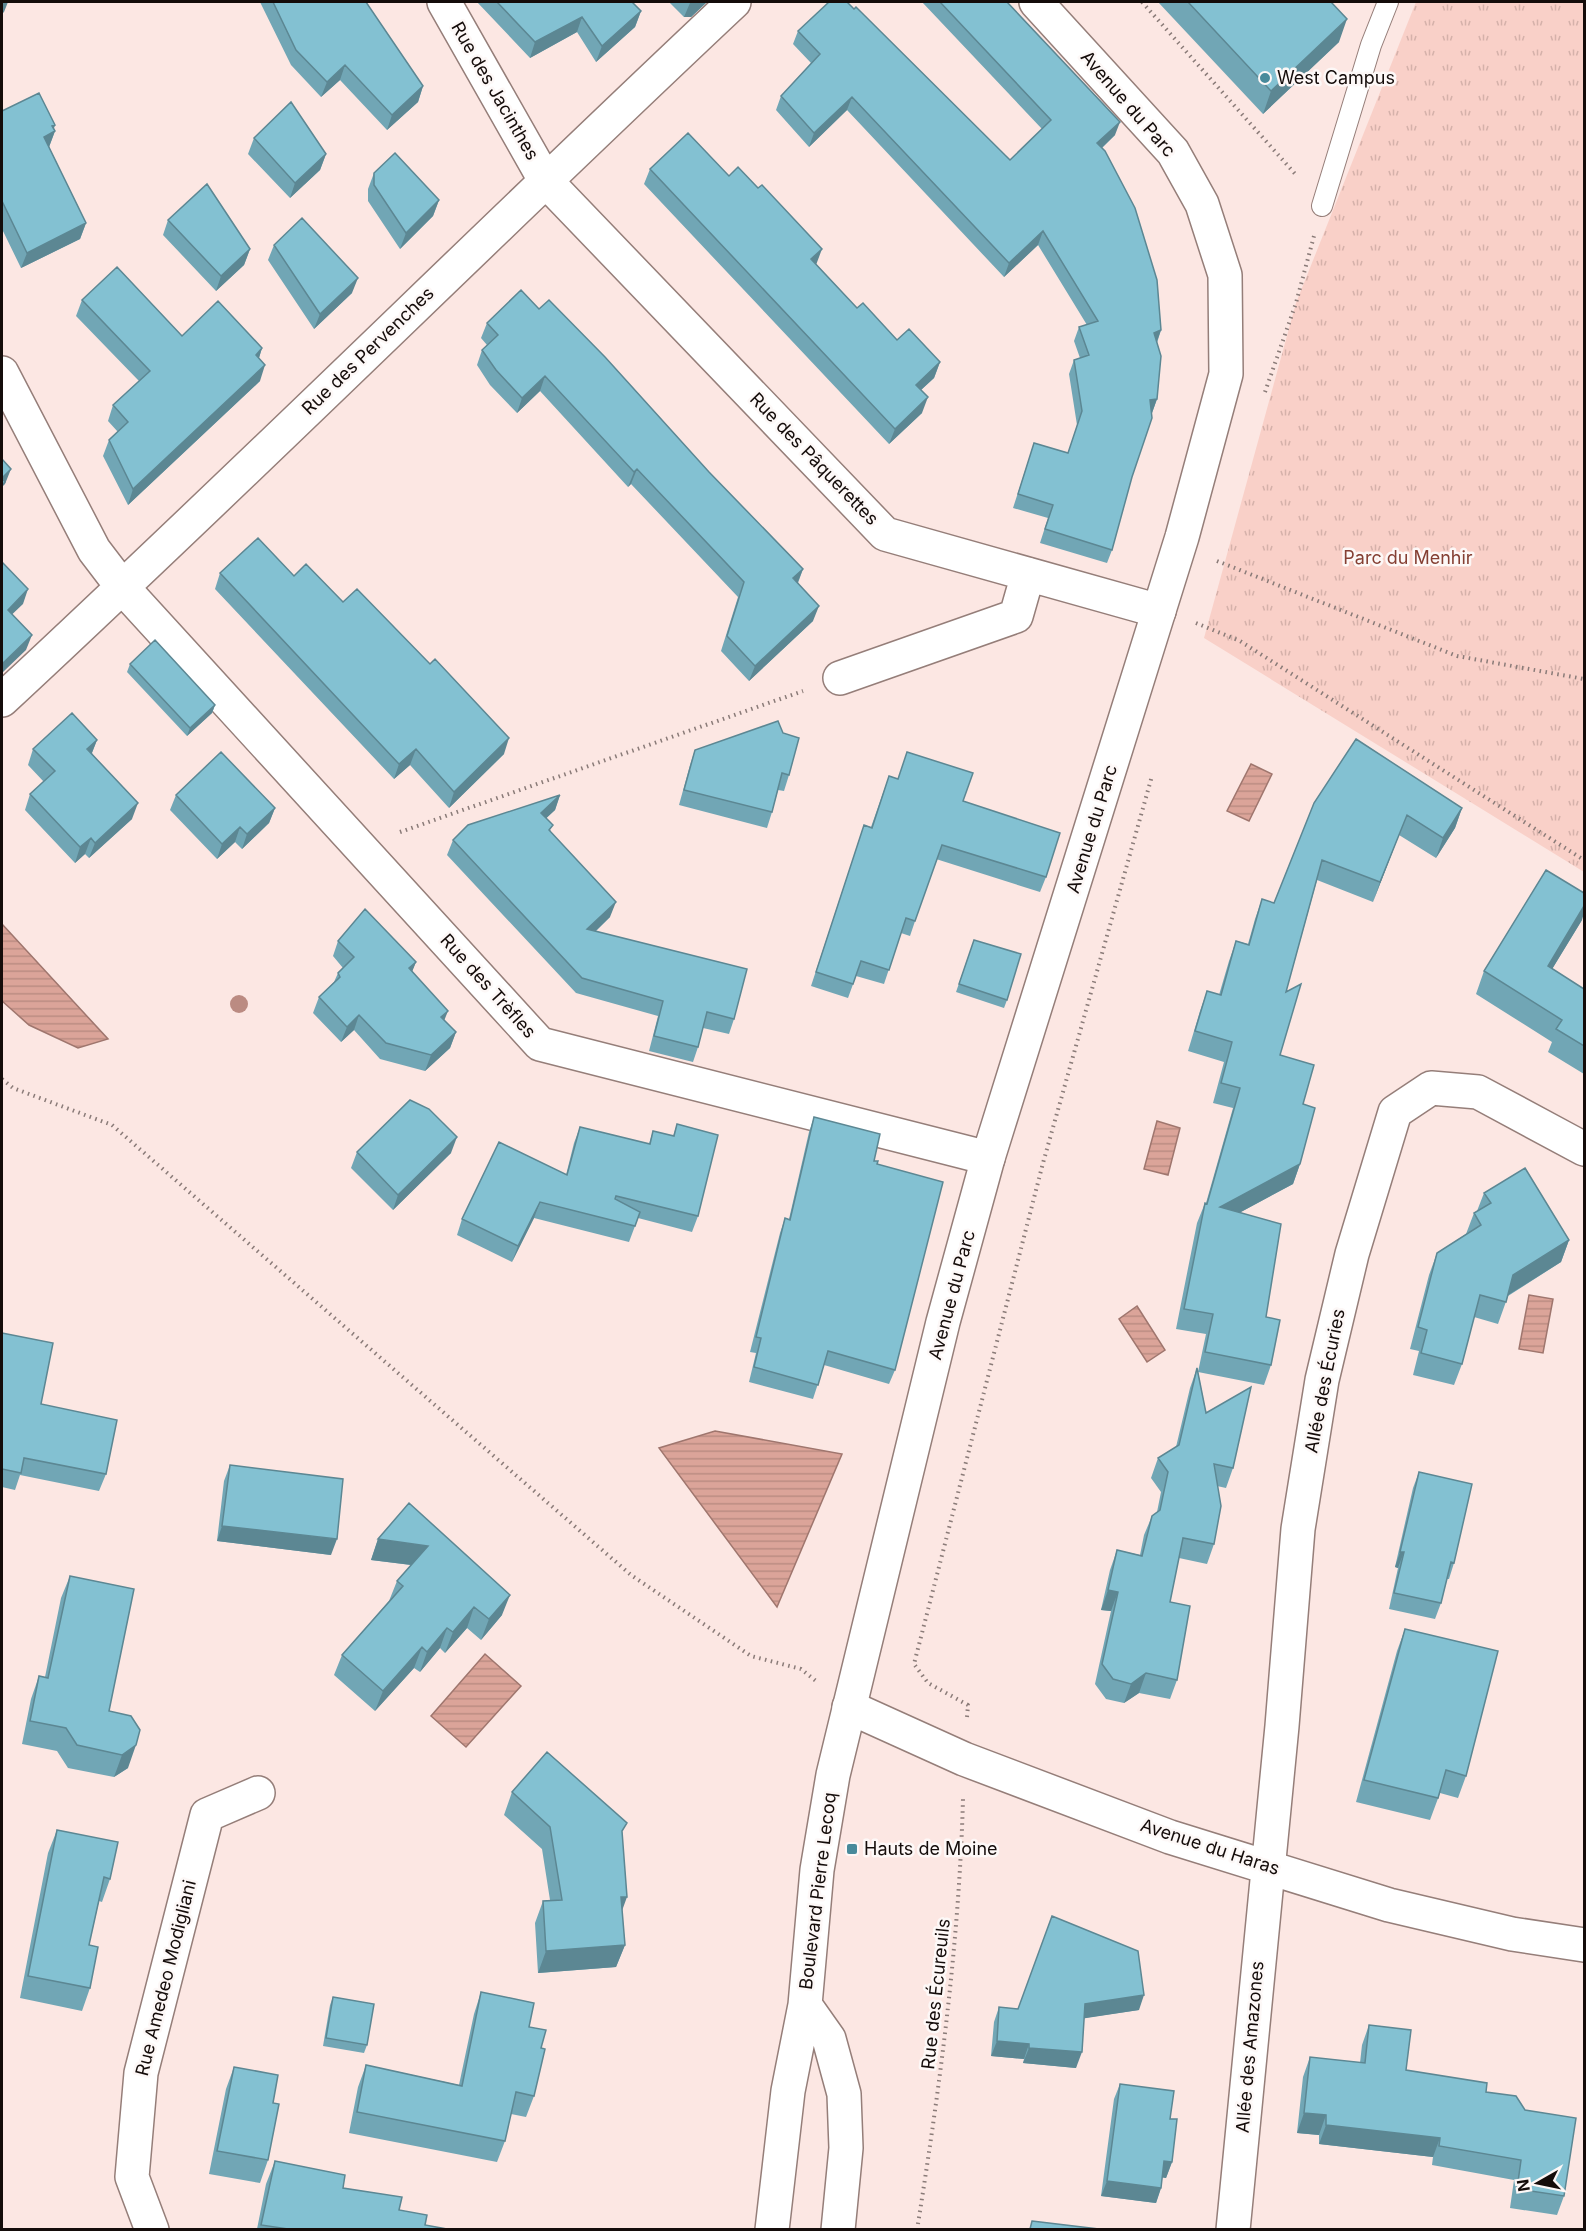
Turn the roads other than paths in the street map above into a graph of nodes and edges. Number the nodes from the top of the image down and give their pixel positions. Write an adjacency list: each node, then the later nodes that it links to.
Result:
1 (444, 2): 5 (street, Rue des Jacinthes)
2 (734, 2): 5 (street, Rue des Pervenches)
3 (1036, 2): 10 (street, Avenue du Parc)
4 (1388, 2): 6 (lane)
5 (545, 180): 8 (street, Rue des Pâquerettes); 9 (street, Rue des Pervenches)
6 (1322, 206)
7 (2, 373): 9 (street, Rue des Trèfles)
8 (1028, 574): 10 (street, Rue des Pâquerettes); 11 (street)
9 (123, 588): 12 (street, Rue des Pervenches); 14 (street, Rue des Trèfles)
10 (1159, 611): 14 (street, Avenue du Parc)
11 (840, 678)
12 (2, 700)
13 (1584, 1149): 17 (street, Allée des Écuries)
14 (988, 1158): 15 (street, Avenue du Parc)
15 (849, 1707): 17 (street, Avenue du Haras); 19 (street, Boulevard Pierre Lecoq)
16 (258, 1793): 20 (street, Rue Amedeo Modigliani)
17 (1266, 1865): 18 (street, Avenue du Haras); 23 (street, Allée des Amazones)
18 (1584, 1945)
19 (805, 2005): 21 (street, Boulevard Pierre Lecoq); 22 (street, Boulevard Pierre Lecoq)
20 (152, 2229)
21 (772, 2229)
22 (838, 2229)
23 (1233, 2229)

